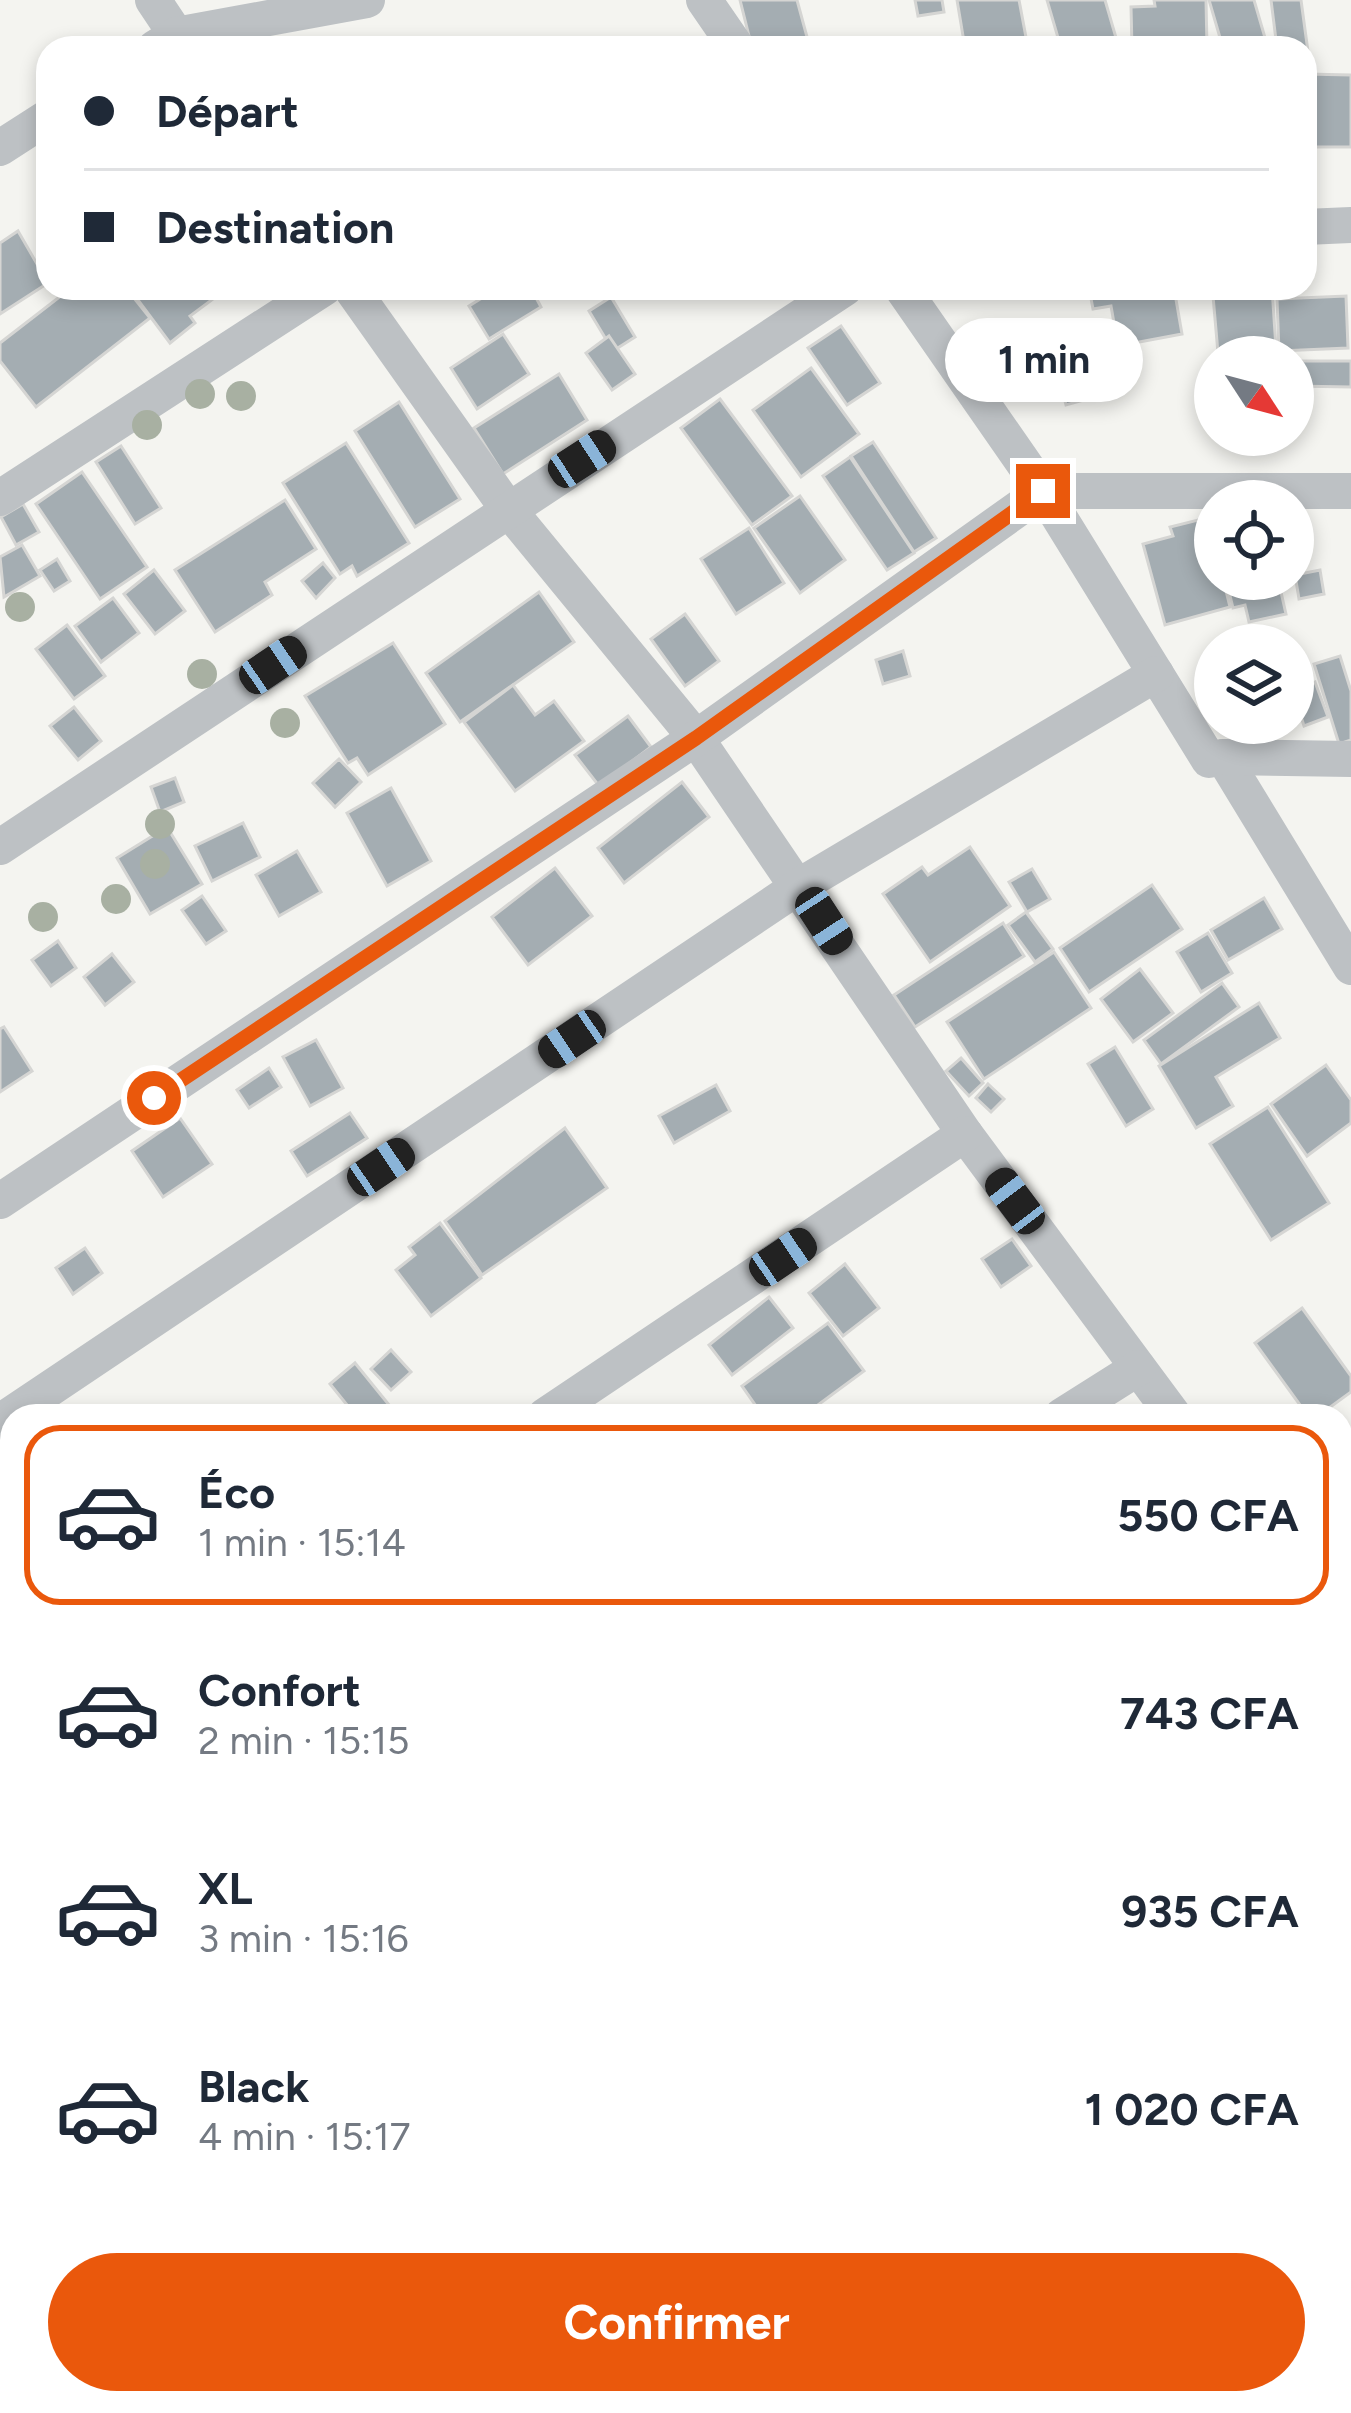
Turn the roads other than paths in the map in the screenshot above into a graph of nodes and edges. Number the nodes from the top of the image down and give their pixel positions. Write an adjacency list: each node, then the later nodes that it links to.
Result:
1 (153, 0): 4 (street)
2 (368, 0): 5 (street)
3 (704, 0): 6 (street)
4 (169, 36)
5 (208, 36)
6 (729, 36)
7 (36, 125): 8 (street)
8 (0, 148)
9 (1351, 225): 10 (street)
10 (1317, 226)
11 (305, 300): 17 (street)
12 (360, 300): 18 (street)
13 (827, 300): 18 (street)
14 (910, 300): 16 (street)
15 (1351, 490): 16 (street)
16 (1043, 491): 19 (street); 20 (street)
17 (0, 498)
18 (507, 508): 20 (street); 23 (street)
19 (1156, 674): 21 (street); 24 (street)
20 (696, 738): 24 (street); 27 (street)
21 (1223, 757): 22 (street); 25 (street)
22 (1351, 759)
23 (0, 848)
24 (801, 885): 26 (street); 29 (street)
25 (1351, 968)
26 (965, 1134): 28 (street); 30 (street)
27 (0, 1201)
28 (1138, 1368): 31 (street); 32 (street)
29 (31, 1404)
30 (563, 1404)
31 (1081, 1404)
32 (1165, 1404)

